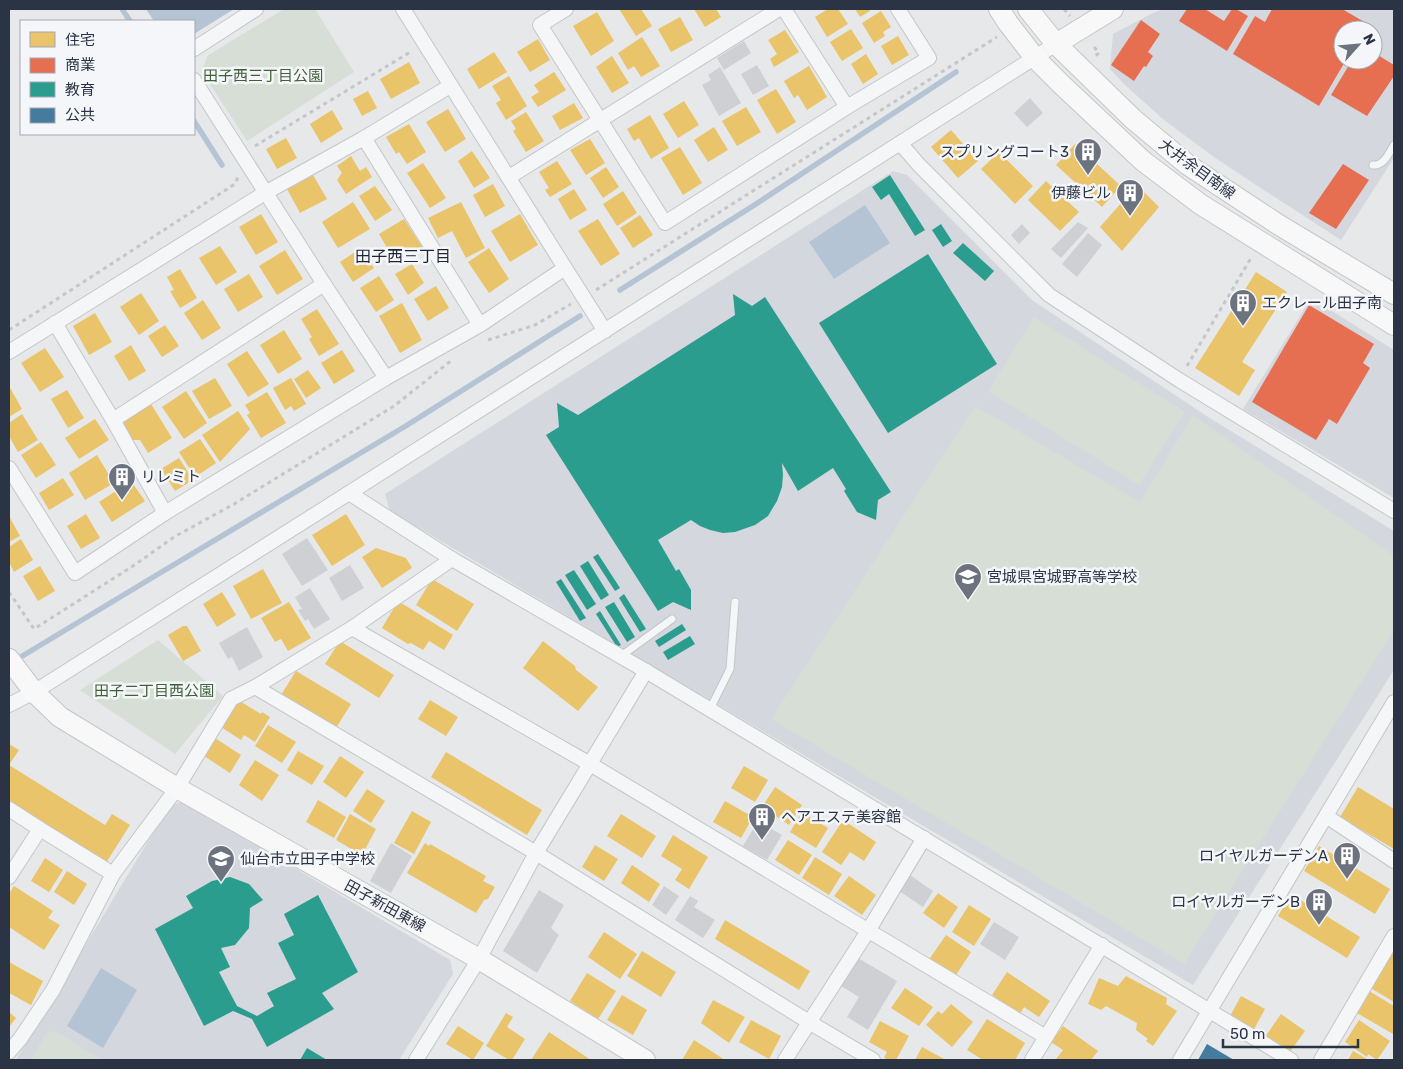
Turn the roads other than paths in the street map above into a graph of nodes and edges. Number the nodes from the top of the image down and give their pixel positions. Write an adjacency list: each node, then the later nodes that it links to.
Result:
1 (256, 9): 11 (street)
2 (403, 9): 14 (street)
3 (566, 9): 16 (street)
4 (779, 9): 16 (street)
5 (784, 9): 15 (street)
6 (898, 9): 15 (street)
7 (999, 9): 12 (street)
8 (1028, 9): 10 (street, 大井余目南線)
9 (1113, 9): 10 (street)
10 (1056, 44): 12 (street); 25 (street, 大井余目南線)
11 (195, 48)
12 (1035, 58): 18 (street); 28 (street)
13 (195, 82): 22 (street)
14 (450, 86): 17 (street); 21 (street)
15 (847, 107): 16 (street)
16 (601, 120): 21 (street)
17 (364, 138): 22 (street); 27 (street)
18 (900, 143): 29 (street); 36 (street)
19 (1394, 145): 20 (lane)
20 (1373, 165)
21 (509, 177): 23 (street)
22 (265, 193): 24 (street); 26 (street)
23 (565, 268): 27 (street); 29 (street)
24 (324, 284): 31 (street); 32 (street)
25 (1394, 294)
26 (55, 323): 30 (street); 32 (street)
27 (480, 324): 31 (street)
28 (1394, 325)
29 (605, 330): 35 (street)
30 (9, 352)
31 (386, 378): 37 (street)
32 (113, 420): 37 (street)
33 (9, 468): 34 (street)
34 (14, 488): 37 (street)
35 (349, 494): 38 (street); 46 (street)
36 (1394, 511)
37 (165, 513)
38 (452, 559): 41 (street); 42 (street)
39 (735, 602): 49 (lane)
40 (672, 619): 42 (lane)
41 (352, 628): 45 (street); 50 (street)
42 (621, 656): 44 (street)
43 (14, 666): 46 (street, 田子新田東線)
44 (646, 671): 49 (street); 50 (street)
45 (255, 687): 51 (street); 56 (street)
46 (34, 692): 48 (street); 51 (street, 田子新田東線)
47 (1394, 702): 53 (street)
48 (9, 705)
49 (710, 709): 55 (street)
50 (590, 764): 56 (street); 60 (street)
51 (177, 788): 58 (street); 63 (street, 田子新田東線)
52 (9, 809): 54 (street)
53 (1326, 816): 57 (street); 64 (street)
54 (40, 829): 58 (street); 59 (street)
55 (924, 838): 60 (street); 62 (street)
56 (536, 853): 63 (street); 65 (street)
57 (1394, 861)
58 (113, 874): 67 (street)
59 (9, 877)
60 (868, 930): 65 (street); 66 (street)
61 (1394, 936): 75 (street)
62 (1102, 946): 64 (street); 66 (street)
63 (479, 959): 68 (street); 69 (street, 田子新田東線)
64 (1210, 1010): 73 (street); 74 (street)
65 (809, 1022): 70 (street); 71 (street)
66 (1046, 1037): 72 (street)
67 (9, 1052)
68 (418, 1060)
69 (645, 1060)
70 (785, 1060)
71 (873, 1060)
72 (1032, 1060)
73 (1180, 1060)
74 (1291, 1060)
75 (1321, 1060)

